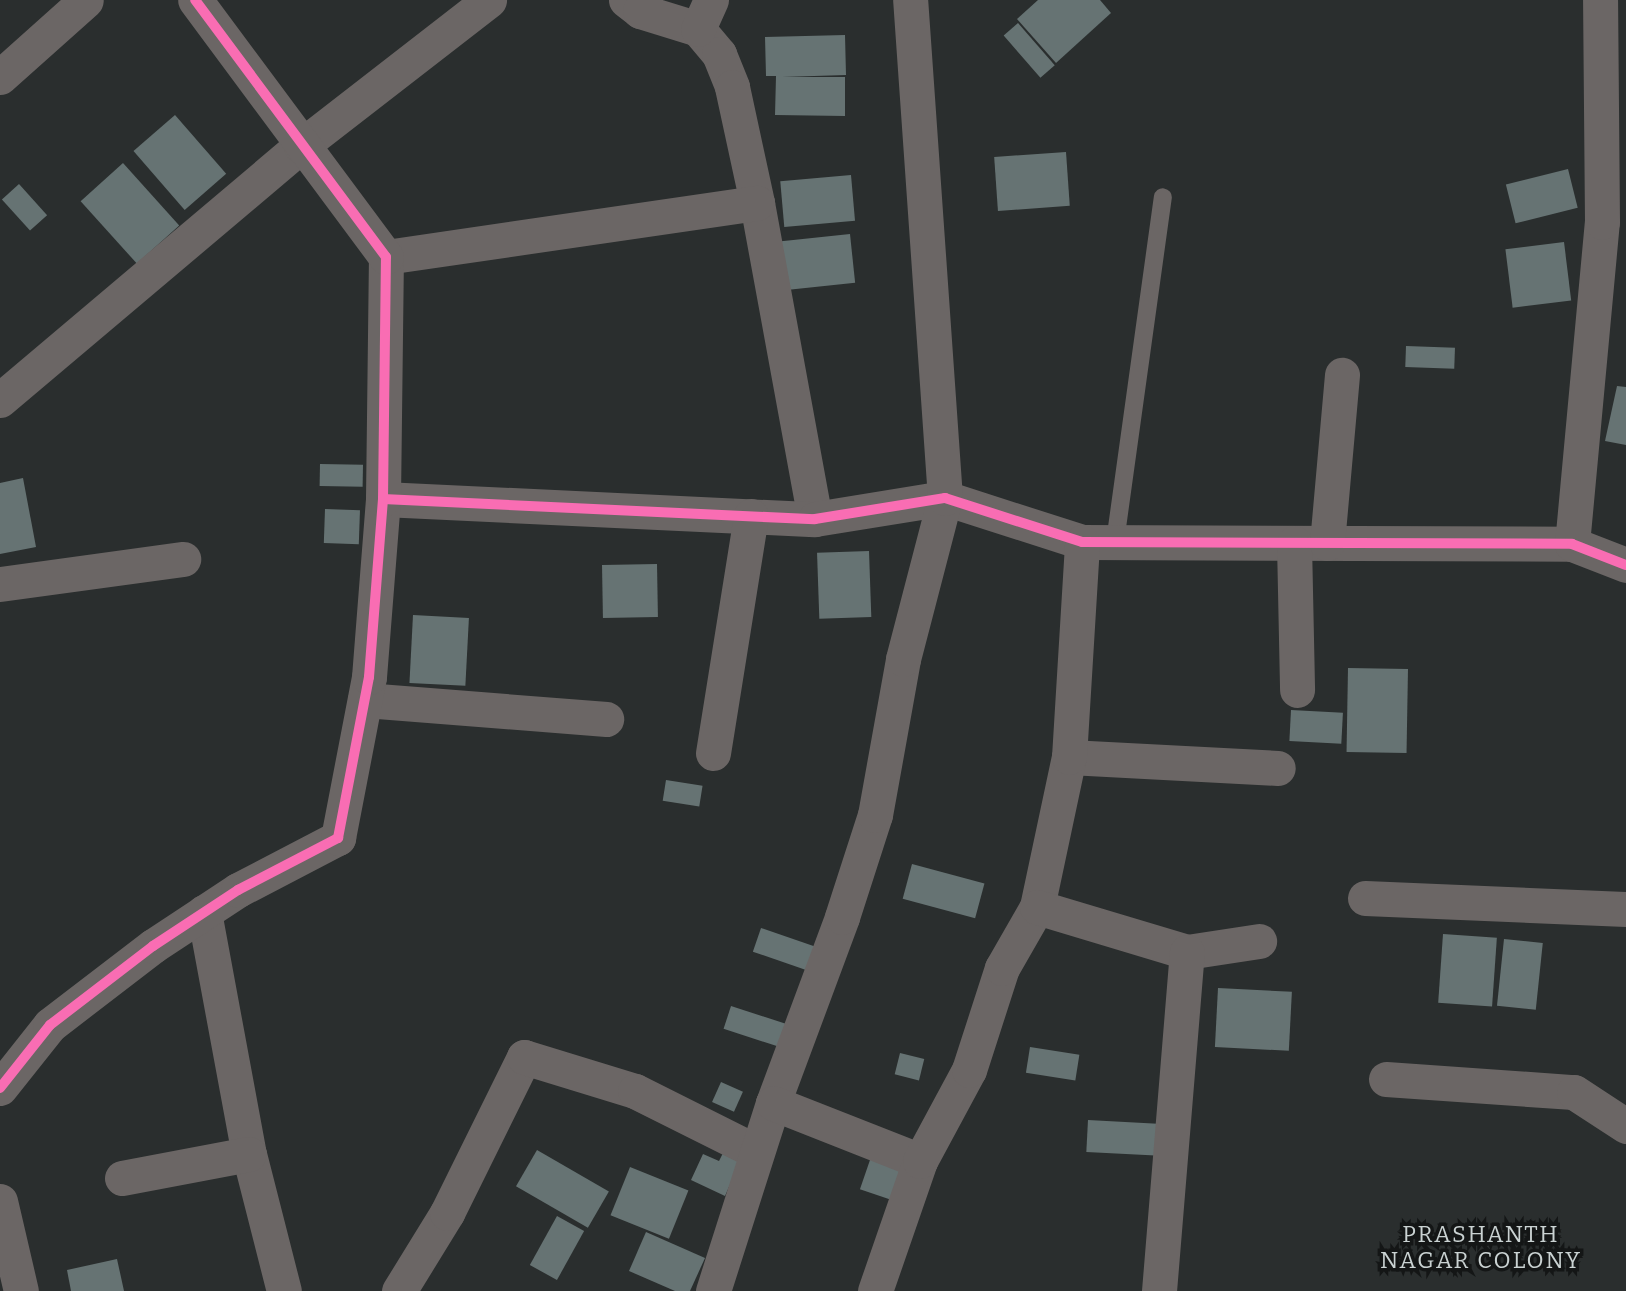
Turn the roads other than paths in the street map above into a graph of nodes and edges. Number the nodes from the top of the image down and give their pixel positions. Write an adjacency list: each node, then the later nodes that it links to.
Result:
1 (86, 0): 8 (street)
2 (195, 0): 9 (street)
3 (489, 0): 9 (street)
4 (626, 0): 7 (street)
5 (910, 0): 15 (street)
6 (1600, 0): 21 (street)
7 (704, 14): 11 (street)
8 (0, 77)
9 (301, 146): 12 (street); 14 (street)
10 (1163, 197): 19 (lane)
11 (757, 203): 12 (street); 18 (street)
12 (386, 257): 16 (street)
13 (1342, 375): 20 (street)
14 (0, 400)
15 (945, 498): 18 (street); 19 (street); 39 (street)
16 (383, 499): 17 (street); 26 (street)
17 (751, 516): 18 (street); 28 (street)
18 (815, 519)
19 (1099, 542): 20 (street); 29 (street)
20 (1310, 543): 21 (street); 25 (street)
21 (1572, 544): 23 (street)
22 (183, 559): 24 (street)
23 (1626, 565)
24 (0, 584)
25 (1297, 690)
26 (365, 700): 27 (street); 34 (street)
27 (606, 719)
28 (713, 753)
29 (1069, 757): 30 (street); 32 (street)
30 (1278, 768)
31 (1365, 898): 33 (street)
32 (1037, 907): 36 (street); 43 (street)
33 (1626, 909)
34 (204, 912): 38 (street); 42 (street)
35 (1259, 941): 36 (street)
36 (1187, 953): 51 (street)
37 (1387, 1079): 40 (street)
38 (0, 1088)
39 (774, 1103): 41 (street); 43 (street)
40 (1626, 1126)
41 (757, 1152): 48 (street); 49 (street)
42 (249, 1154): 44 (street); 47 (street)
43 (920, 1161): 50 (street)
44 (122, 1178)
45 (0, 1201): 46 (street)
46 (20, 1291)
47 (284, 1291)
48 (399, 1291)
49 (713, 1291)
50 (875, 1291)
51 (1159, 1291)

